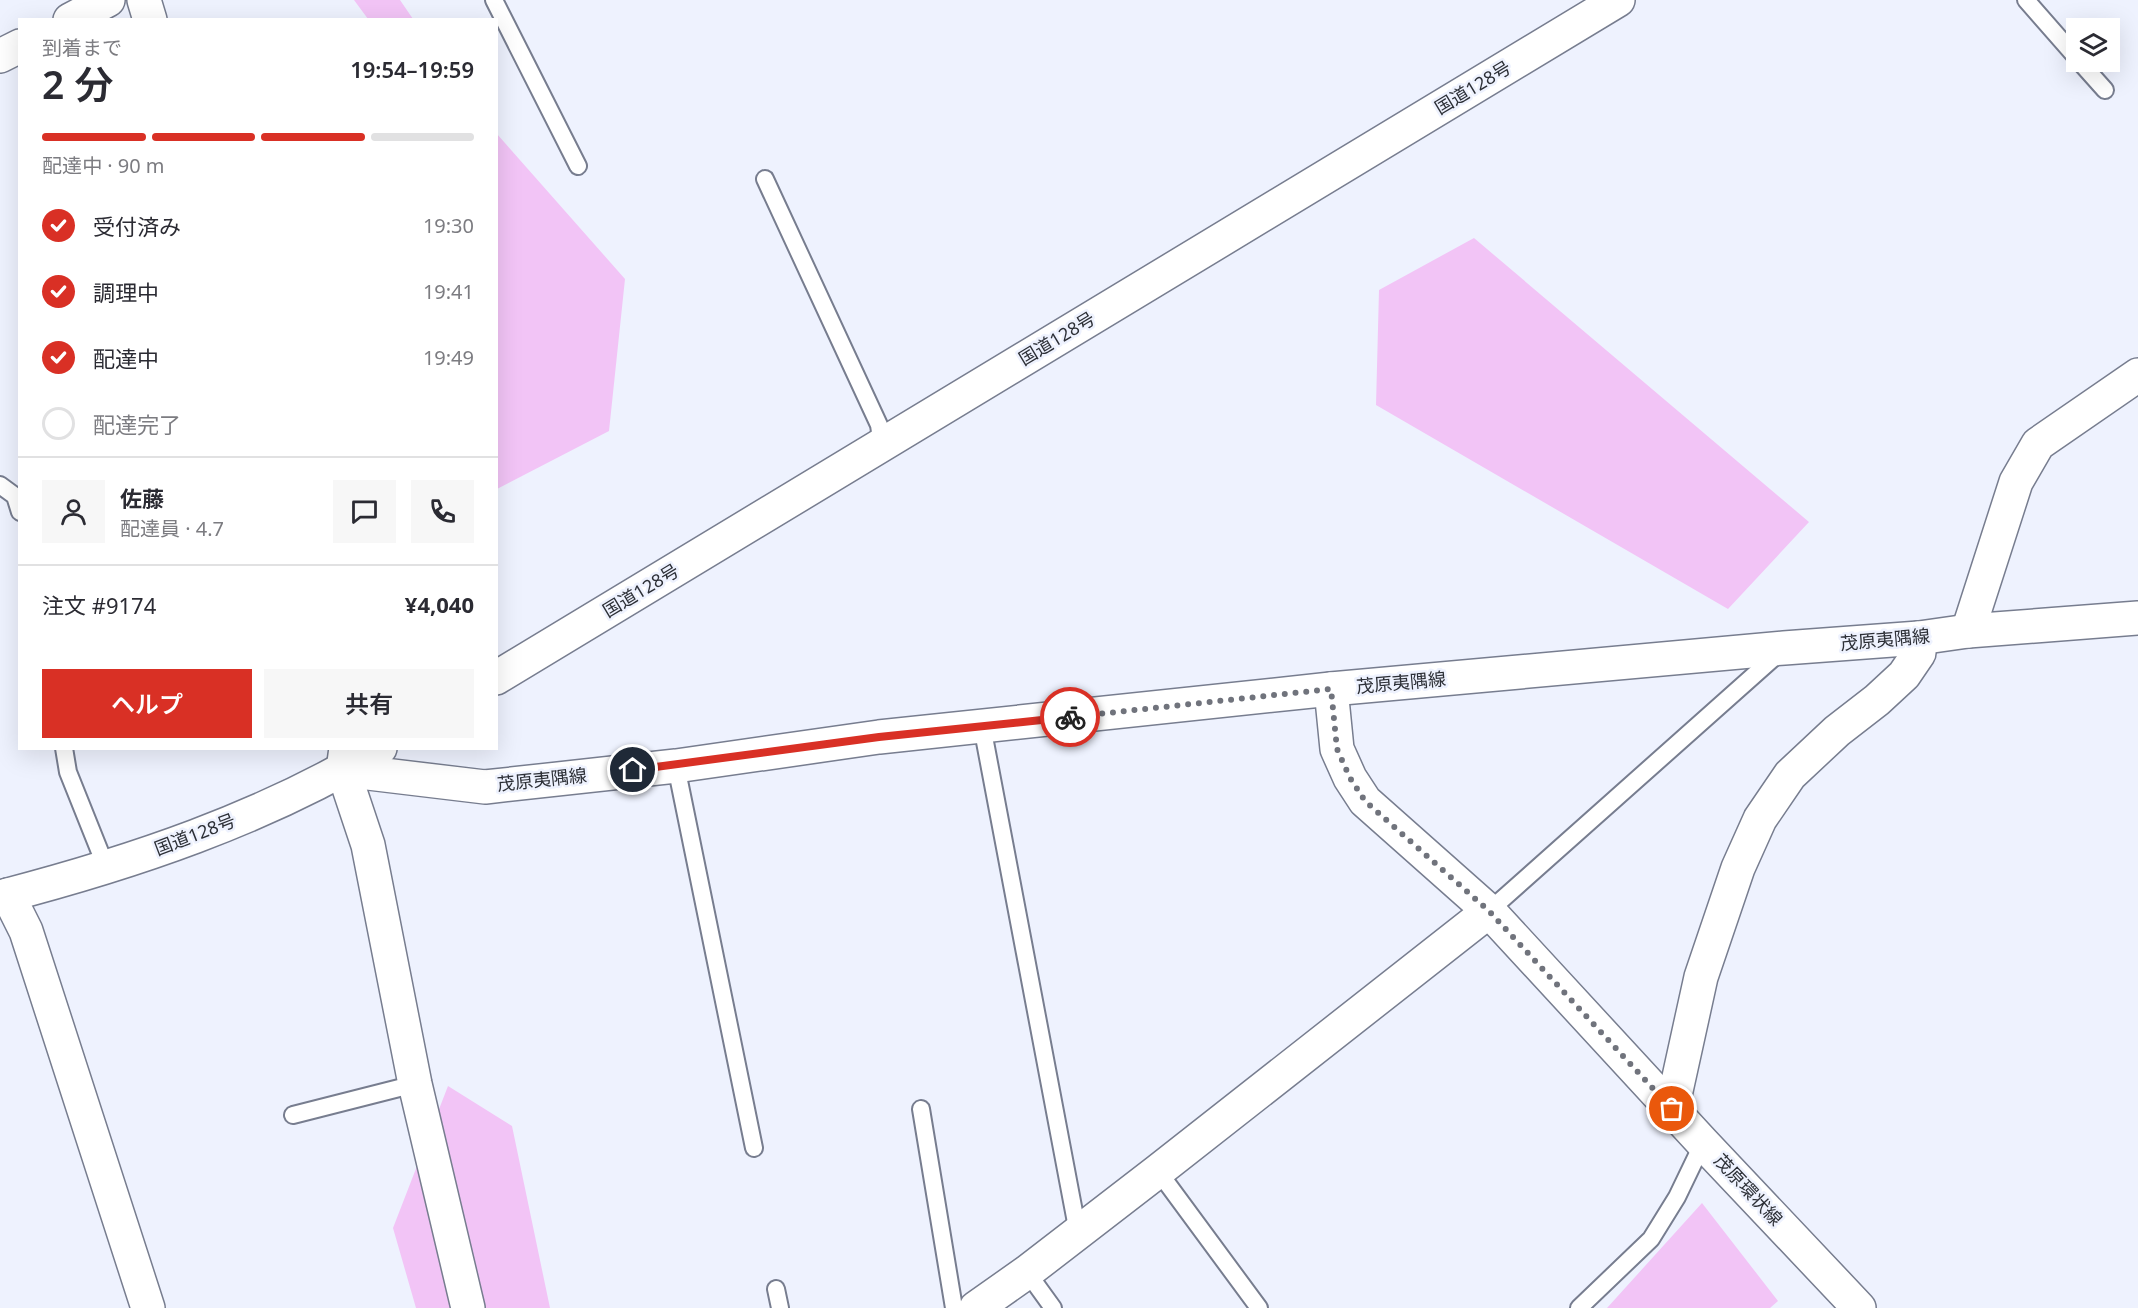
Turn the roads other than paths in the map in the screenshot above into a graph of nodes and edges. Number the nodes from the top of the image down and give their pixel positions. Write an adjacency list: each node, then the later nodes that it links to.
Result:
1 (108, 0): 6 (main road)
2 (144, 0): 7 (main road)
3 (494, 0): 13 (lane)
4 (1618, 0): 16 (main road, 国道128号)
5 (2026, 0): 8 (lane)
6 (74, 18)
7 (149, 18)
8 (2066, 46)
9 (18, 47): 10 (main road)
10 (0, 56)
11 (2089, 72): 12 (lane)
12 (2105, 90)
13 (578, 166)
14 (765, 179): 16 (lane)
15 (2138, 375): 20 (main road)
16 (882, 446): 23 (main road, 国道128号)
17 (0, 485): 18 (lane)
18 (18, 506)
19 (2138, 618): 20 (main road, 茂原夷隅線)
20 (1968, 631): 21 (main road, 茂原夷隅線)
21 (1919, 638): 22 (main road, 茂原夷隅線); 35 (main road)
22 (1784, 648): 24 (main road, 茂原夷隅線); 32 (lane)
23 (498, 677)
24 (1331, 689): 25 (main road, 茂原夷隅線); 32 (main road, 茂原環状線)
25 (982, 726): 29 (main road, 茂原夷隅線); 40 (lane)
26 (64, 750): 30 (lane)
27 (374, 750): 28 (main road, 国道128号)
28 (345, 759): 29 (main road, 茂原夷隅線); 30 (main road, 国道128号); 33 (main road)
29 (676, 766): 38 (lane)
30 (106, 867): 31 (main road, 国道128号)
31 (4, 896): 43 (main road)
32 (1489, 911): 35 (main road, 茂原環状線); 39 (main road)
33 (415, 1084): 36 (lane); 44 (main road)
34 (921, 1108): 46 (lane)
35 (1672, 1109): 37 (main road, 茂原環状線)
36 (293, 1114)
37 (1703, 1143): 50 (lane); 51 (main road, 茂原環状線)
38 (754, 1148)
39 (1158, 1171): 40 (main road); 49 (lane)
40 (1078, 1233): 41 (main road)
41 (1027, 1272): 47 (main road); 48 (lane)
42 (776, 1289): 45 (lane)
43 (148, 1308)
44 (468, 1308)
45 (780, 1308)
46 (954, 1308)
47 (976, 1308)
48 (1053, 1308)
49 (1259, 1308)
50 (1579, 1308)
51 (1859, 1308)

